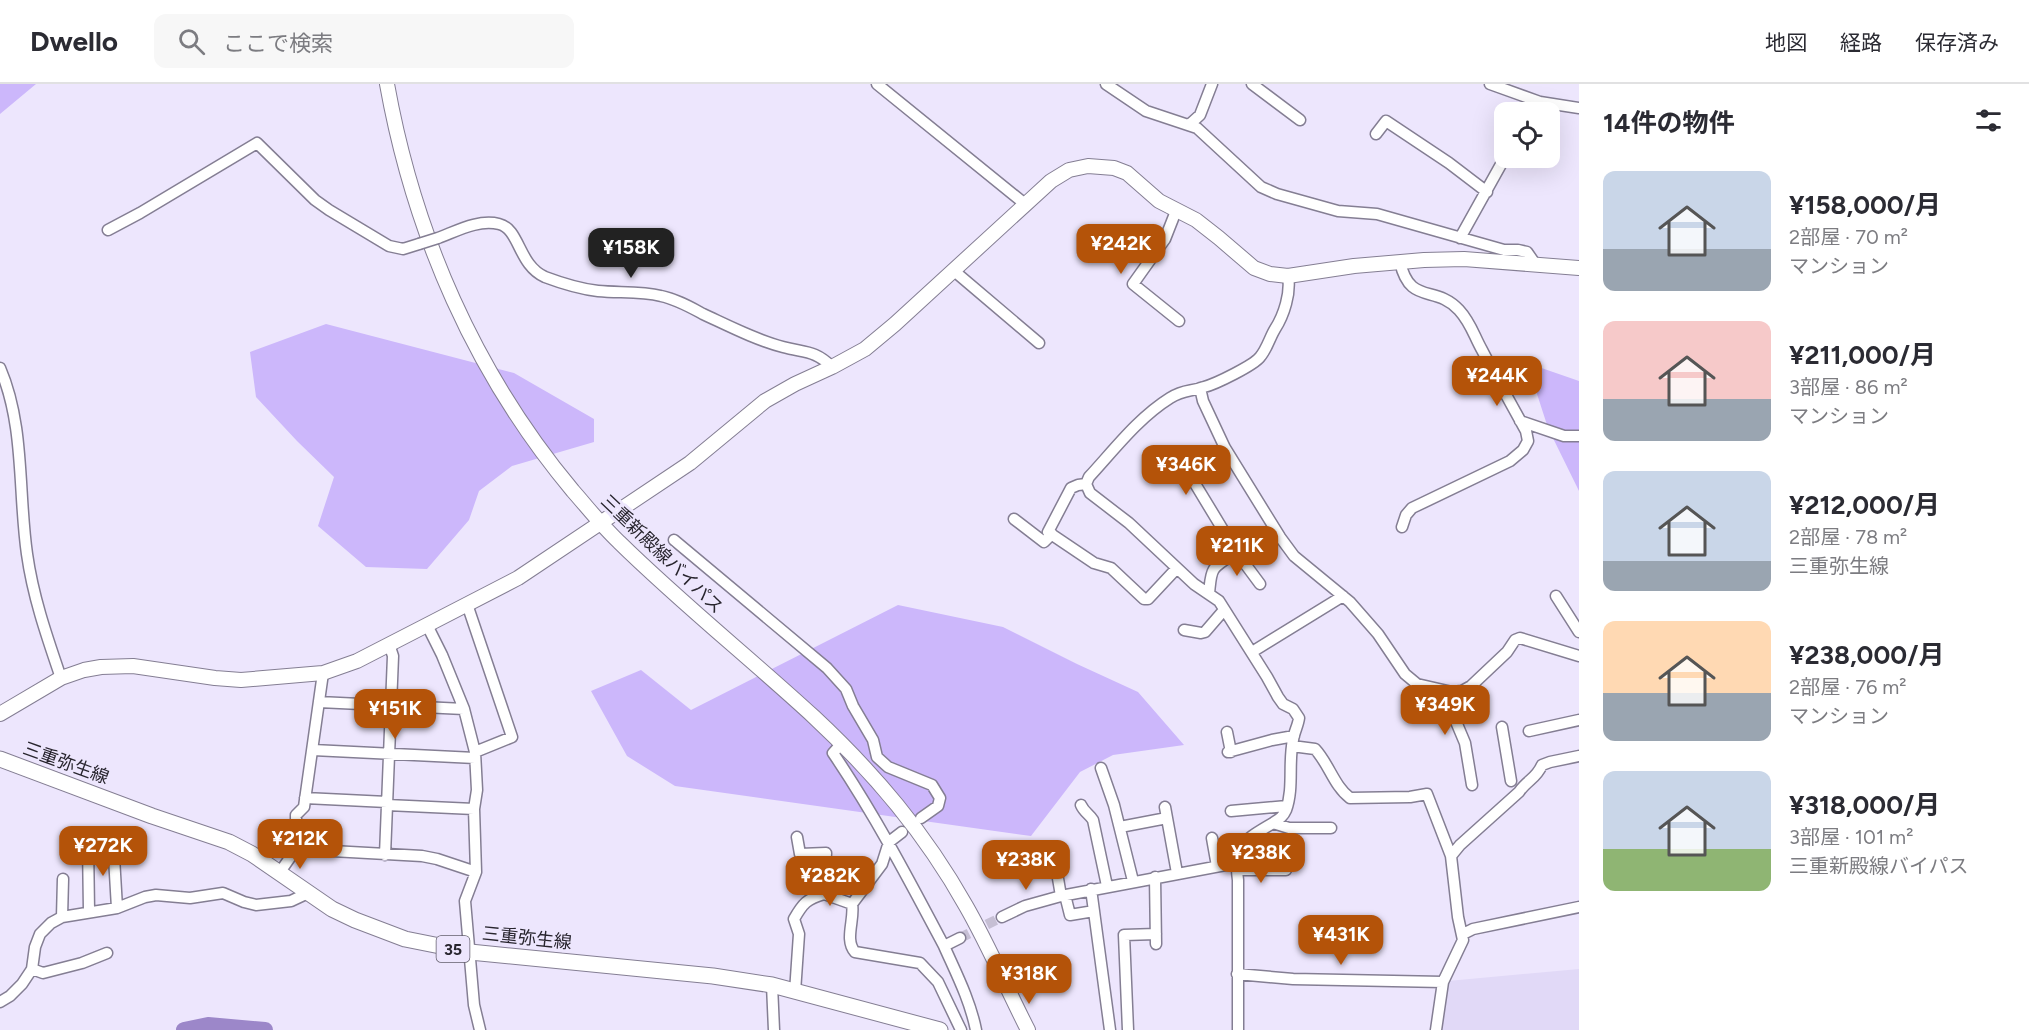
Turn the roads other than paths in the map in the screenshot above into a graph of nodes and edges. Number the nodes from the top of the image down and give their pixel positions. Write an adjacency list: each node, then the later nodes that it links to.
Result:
1 (387, 84): 32 (street, 三重新殿線バイパス)
2 (877, 84): 13 (street)
3 (1106, 84): 9 (street)
4 (1212, 84): 9 (street)
5 (1252, 84): 8 (street)
6 (1490, 84): 7 (street)
7 (1579, 108)
8 (1300, 120)
9 (1190, 125): 16 (street)
10 (1376, 134): 12 (street)
11 (1499, 168): 12 (street)
12 (1487, 192): 16 (street)
13 (1025, 204): 14 (street); 20 (street)
14 (1176, 211): 21 (street); 22 (street)
15 (108, 230): 25 (street, bridge)
16 (1460, 238): 18 (street)
17 (1400, 262): 18 (street); 21 (street); 27 (street)
18 (1536, 265): 19 (street)
19 (1579, 268)
20 (953, 270): 23 (street); 25 (street)
21 (1288, 276): 26 (street)
22 (1179, 321)
23 (1039, 342)
24 (0, 368): 52 (street)
25 (832, 368): 32 (street)
26 (1200, 388): 29 (street); 30 (street)
27 (1520, 421): 28 (street); 33 (street)
28 (1579, 436)
29 (1227, 450): 34 (street); 37 (street)
30 (1086, 484): 35 (street); 38 (street)
31 (1014, 519): 35 (street)
32 (600, 522): 43 (street); 63 (street, 三重新殿線バイパス)
33 (1402, 526)
34 (1276, 532): 37 (street); 41 (street)
35 (1052, 534): 38 (street)
36 (674, 540): 78 (street)
37 (1237, 553): 39 (street); 40 (street)
38 (1177, 568): 40 (street)
39 (1260, 584)
40 (1209, 593): 44 (street)
41 (1343, 596): 49 (street); 53 (street)
42 (1556, 596): 47 (street)
43 (467, 604): 45 (street); 66 (street)
44 (1224, 610): 46 (street); 49 (street)
45 (427, 626): 48 (street); 56 (street)
46 (1184, 630)
47 (1579, 632)
48 (389, 644): 51 (street); 55 (street)
49 (1252, 652): 62 (street)
50 (1579, 656): 53 (street)
51 (323, 673): 52 (street); 54 (street)
52 (61, 678): 57 (street)
53 (1473, 684): 71 (street)
54 (319, 702): 55 (street); 64 (street)
55 (391, 705): 56 (street); 65 (street)
56 (464, 709): 66 (street)
57 (0, 714)
58 (1579, 720): 60 (street)
59 (1502, 727): 70 (street)
60 (1529, 731)
61 (1227, 732): 62 (street)
62 (1293, 741): 75 (street); 90 (street)
63 (842, 743): 85 (street); 122 (street, 三重新殿線バイパス)
64 (313, 750): 65 (street); 72 (street)
65 (389, 753): 66 (street); 73 (street)
66 (475, 755): 76 (street)
67 (1579, 756): 90 (street)
68 (0, 759): 95 (main road, 三重弥生線 / 35)
69 (1101, 768): 80 (street)
70 (1511, 780)
71 (1472, 785)
72 (305, 798): 73 (street); 87 (street)
73 (387, 804): 76 (street); 88 (street)
74 (1081, 805): 101 (street)
75 (1287, 806): 77 (street); 79 (street)
76 (474, 809): 96 (street)
77 (1231, 812)
78 (921, 818)
79 (1273, 822): 81 (street); 93 (street)
80 (1120, 827): 97 (street); 100 (street)
81 (1331, 828)
82 (902, 832): 85 (street)
83 (797, 837): 104 (street)
84 (1212, 838): 92 (street)
85 (889, 842): 106 (street); 115 (street)
86 (88, 844): 109 (street)
87 (296, 849): 88 (street); 95 (street)
88 (385, 855): 96 (street)
89 (1054, 855): 105 (street)
90 (1451, 856): 113 (street)
91 (114, 857): 108 (street)
92 (1217, 866): 93 (street); 97 (street)
93 (1236, 867): 94 (street); 119 (street)
94 (1286, 870)
95 (280, 872): 103 (main road, 三重弥生線 / 35)
96 (476, 872): 116 (street)
97 (1177, 873): 98 (street)
98 (1155, 877): 100 (street); 133 (street)
99 (63, 879): 111 (street)
100 (1133, 881): 101 (street)
101 (1107, 886): 102 (street)
102 (1091, 889): 105 (street); 110 (street)
103 (308, 893): 108 (street); 116 (main road, 三重弥生線 / 35)
104 (824, 894): 106 (street); 123 (street)
105 (1063, 895): 110 (street); 112 (street)
106 (852, 904): 128 (street)
107 (1579, 907): 113 (street)
108 (117, 908): 109 (street)
109 (89, 911): 111 (street)
110 (1094, 911): 132 (street)
111 (62, 917): 118 (street)
112 (1002, 917)
113 (1463, 934): 120 (street)
114 (960, 938): 115 (street)
115 (944, 946): 129 (street)
116 (470, 952): 121 (main road, 三重弥生線 / 35); 125 (street)
117 (107, 953): 118 (street)
118 (32, 969): 124 (street)
119 (1237, 974): 120 (street); 134 (street)
120 (1443, 982): 135 (street)
121 (772, 985): 123 (main road, 三重弥生線 / 35); 126 (street)
122 (1008, 991): 130 (street, 三重新殿線バイパス); 131 (street, 三重新殿線バイパス)
123 (795, 992): 127 (main road, 三重弥生線 / 35)
124 (0, 1002)
125 (480, 1030)
126 (774, 1030)
127 (940, 1030)
128 (961, 1030)
129 (976, 1030)
130 (1021, 1030)
131 (1028, 1030)
132 (1110, 1030)
133 (1128, 1030)
134 (1238, 1030)
135 (1436, 1030)

